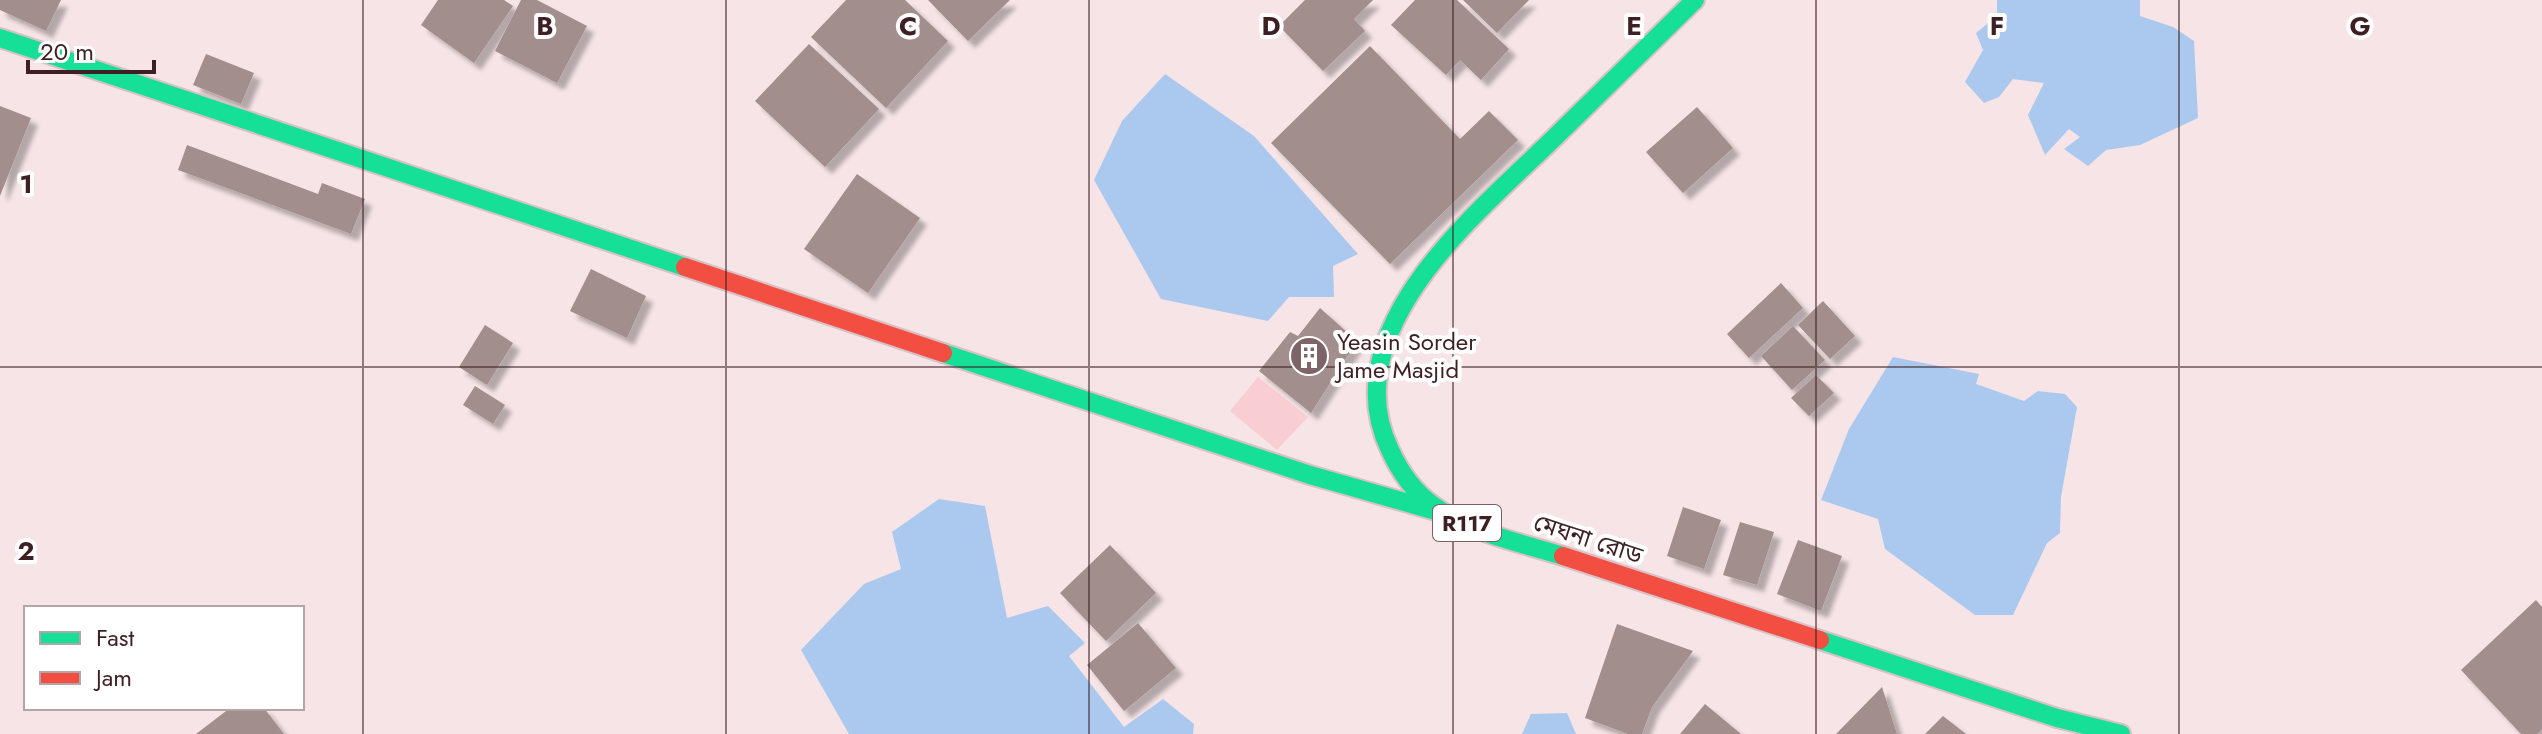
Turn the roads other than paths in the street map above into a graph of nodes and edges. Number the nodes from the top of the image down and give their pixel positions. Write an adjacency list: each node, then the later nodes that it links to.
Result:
1 (1695, 0): 3 (street, মেঘনা রোড / R117)
2 (0, 38): 3 (street)
3 (1443, 513): 4 (street, মেঘনা রোড / R117)
4 (2121, 734)

